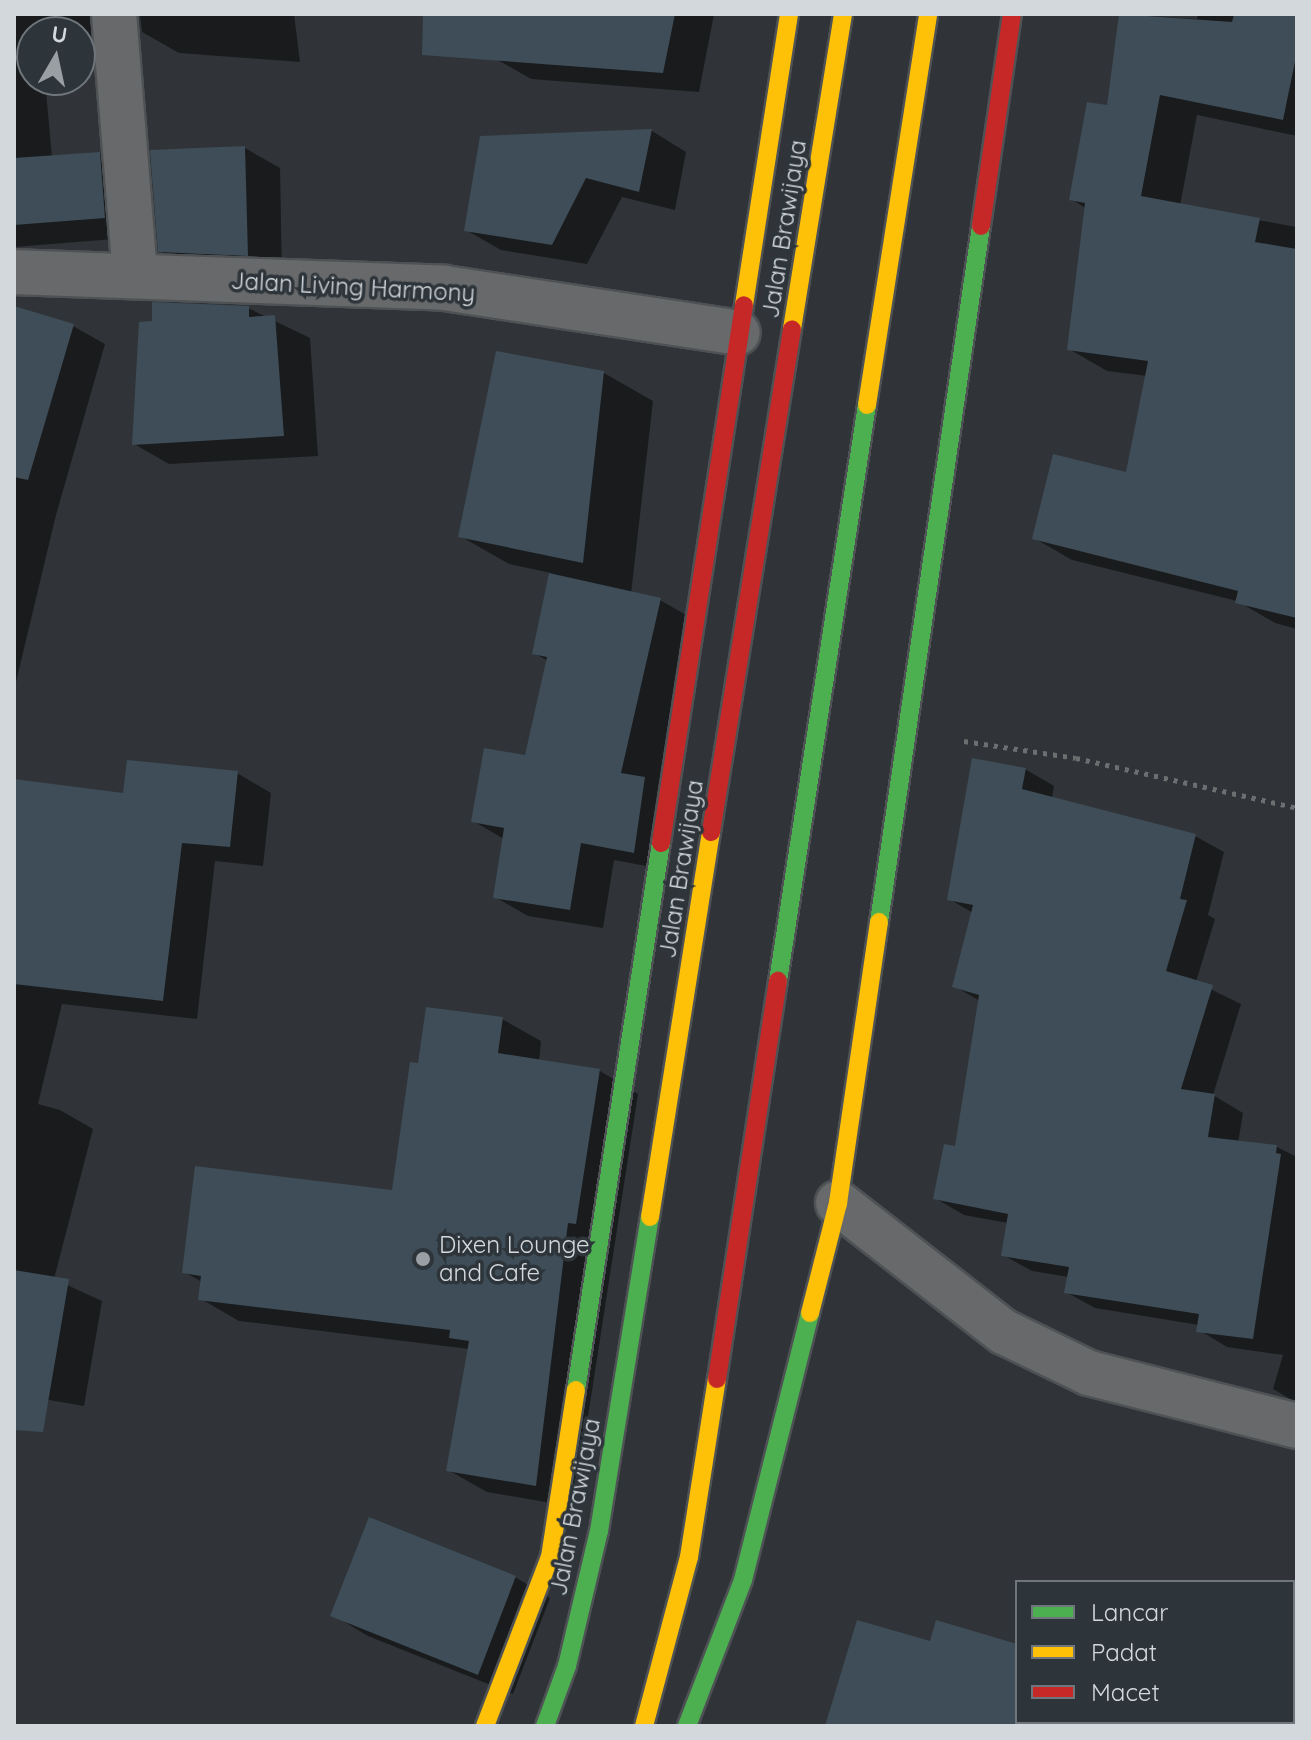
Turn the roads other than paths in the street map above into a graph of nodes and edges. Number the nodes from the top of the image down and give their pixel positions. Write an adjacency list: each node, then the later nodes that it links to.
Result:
1 (114, 14): 7 (street)
2 (789, 14): 8 (main road)
3 (843, 14): 12 (main road, Jalan Brawijaya)
4 (928, 14): 13 (main road)
5 (1012, 14): 9 (main road)
6 (14, 272): 7 (street, Jalan Living Harmony)
7 (135, 276): 8 (street, Jalan Living Harmony)
8 (738, 333): 11 (main road)
9 (838, 1203): 10 (street); 14 (main road)
10 (1297, 1426)
11 (485, 1726)
12 (545, 1726)
13 (644, 1726)
14 (687, 1726)

